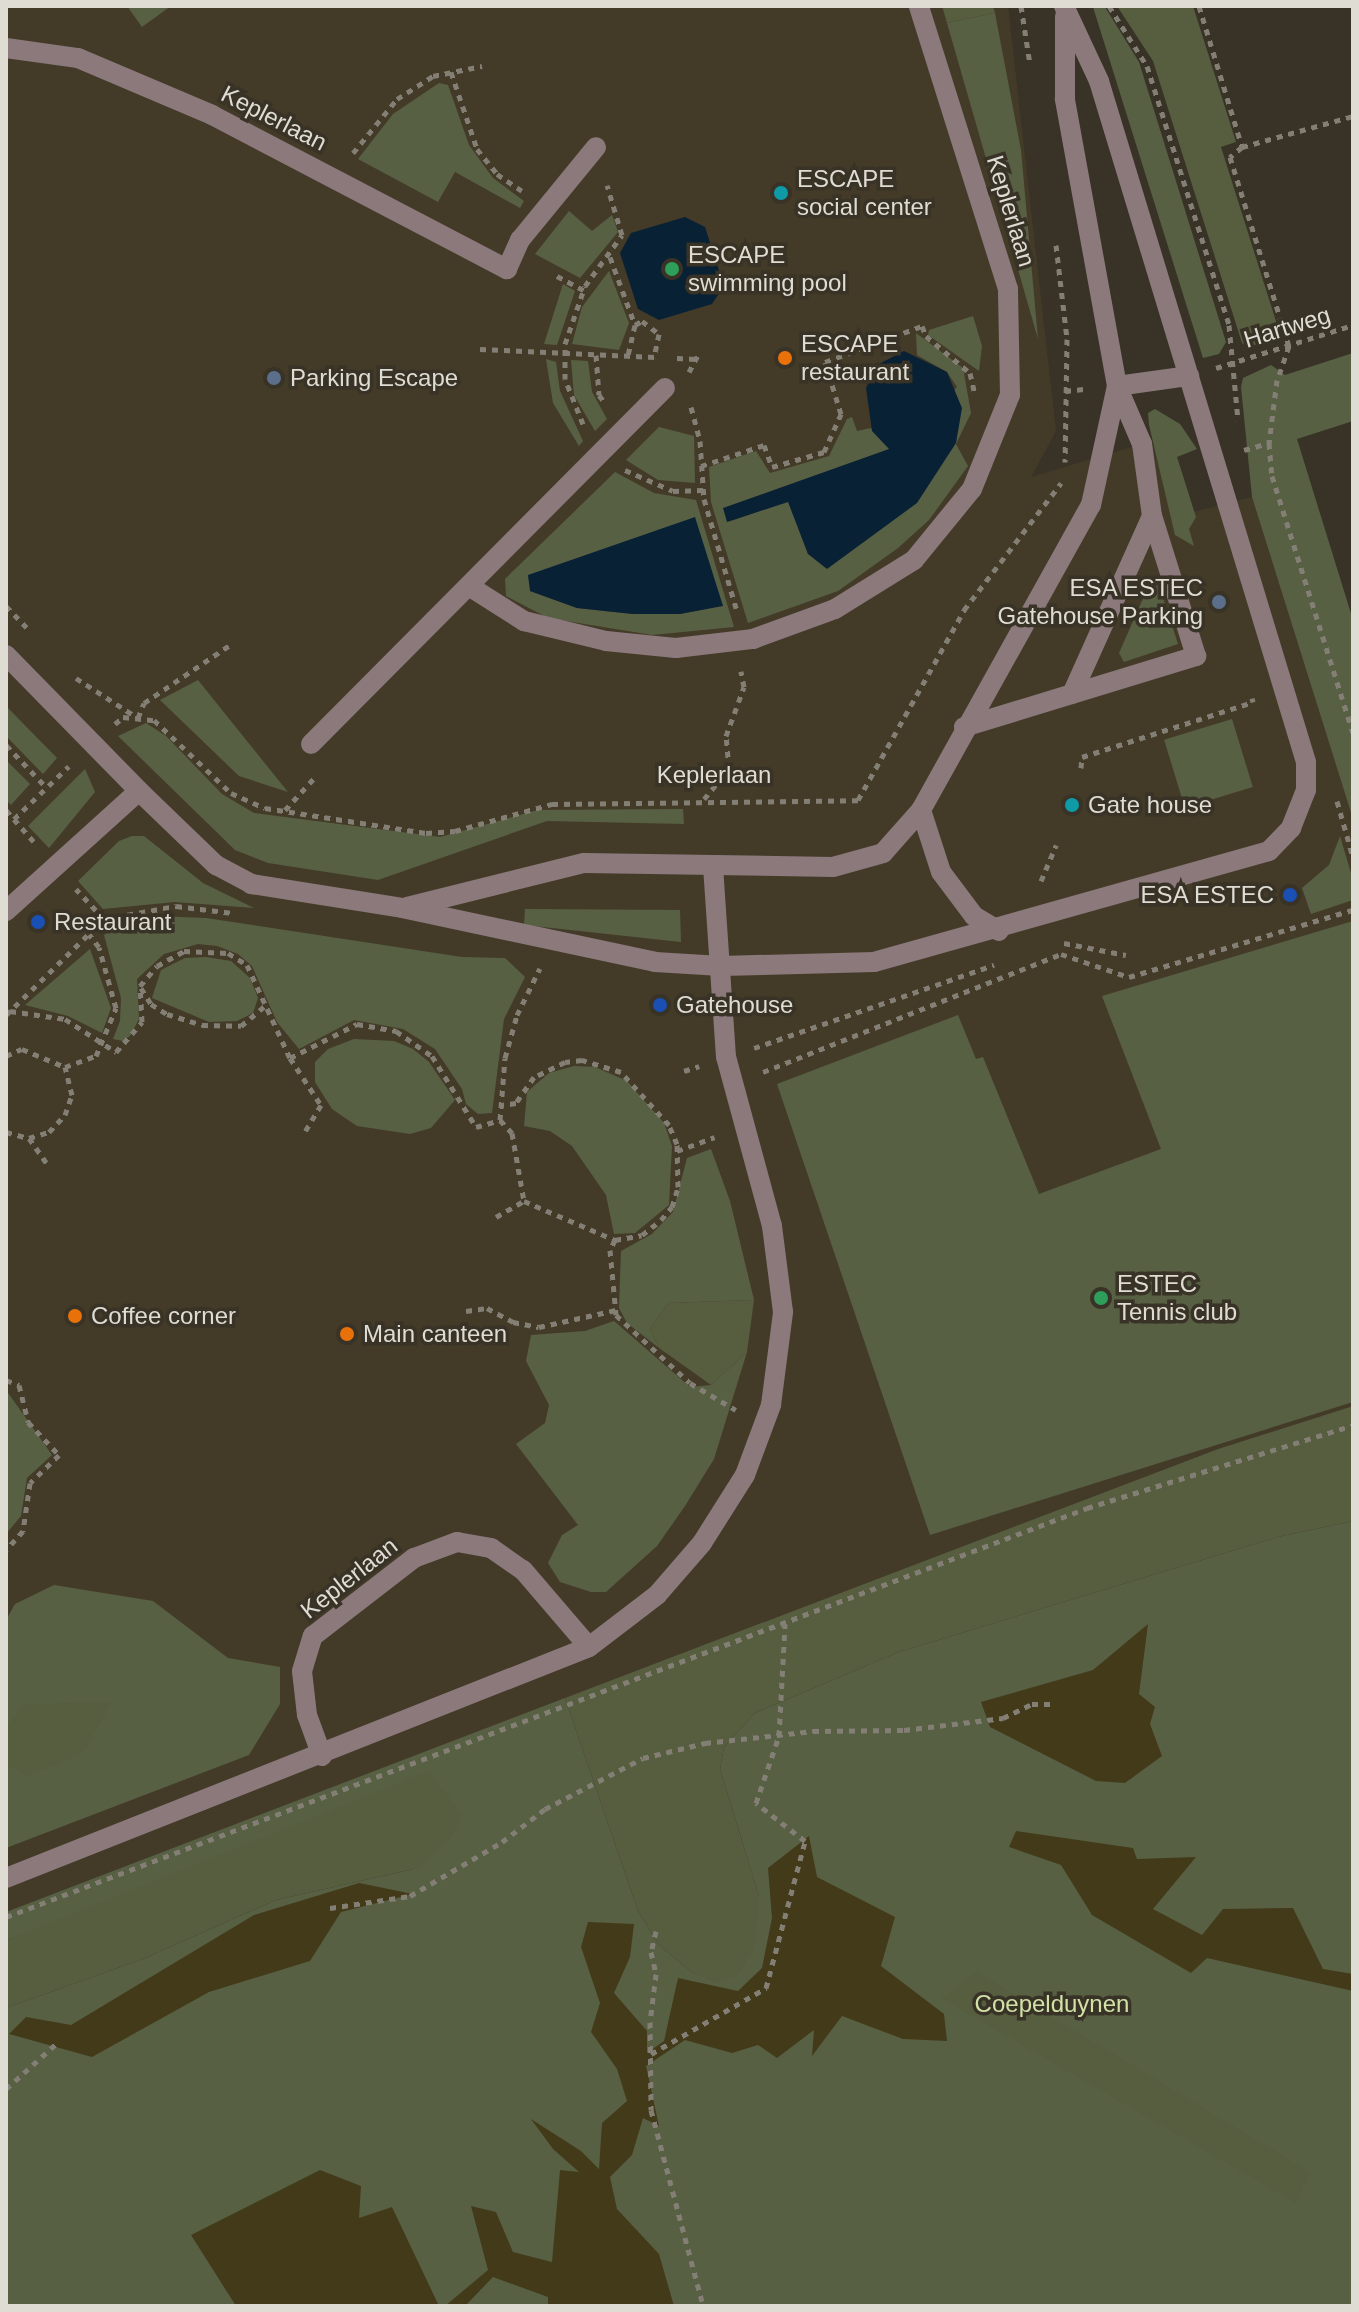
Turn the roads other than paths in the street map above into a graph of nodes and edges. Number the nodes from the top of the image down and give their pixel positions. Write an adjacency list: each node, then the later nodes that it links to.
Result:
1 (919, 6): 9 (street, Keplerlaan)
2 (1064, 7): 5 (street); 7 (street)
3 (6, 48): 4 (street, Keplerlaan)
4 (596, 147)
5 (1189, 376): 7 (street); 19 (street)
6 (674, 385): 9 (street)
7 (1117, 386): 8 (street); 12 (street)
8 (1152, 516): 11 (street); 11 (street)
9 (472, 588): 13 (street)
10 (6, 655): 14 (street)
11 (1072, 694): 12 (street)
12 (964, 727): 15 (street)
13 (311, 744)
14 (139, 791): 17 (street); 18 (street)
15 (921, 810): 16 (street); 19 (street)
16 (713, 865): 17 (street); 20 (street)
17 (402, 908): 20 (street)
18 (6, 911)
19 (999, 931): 20 (street)
20 (721, 966): 21 (street)
21 (589, 1647): 22 (street); 22 (street, Keplerlaan)
22 (322, 1756): 23 (street)
23 (6, 1878)

